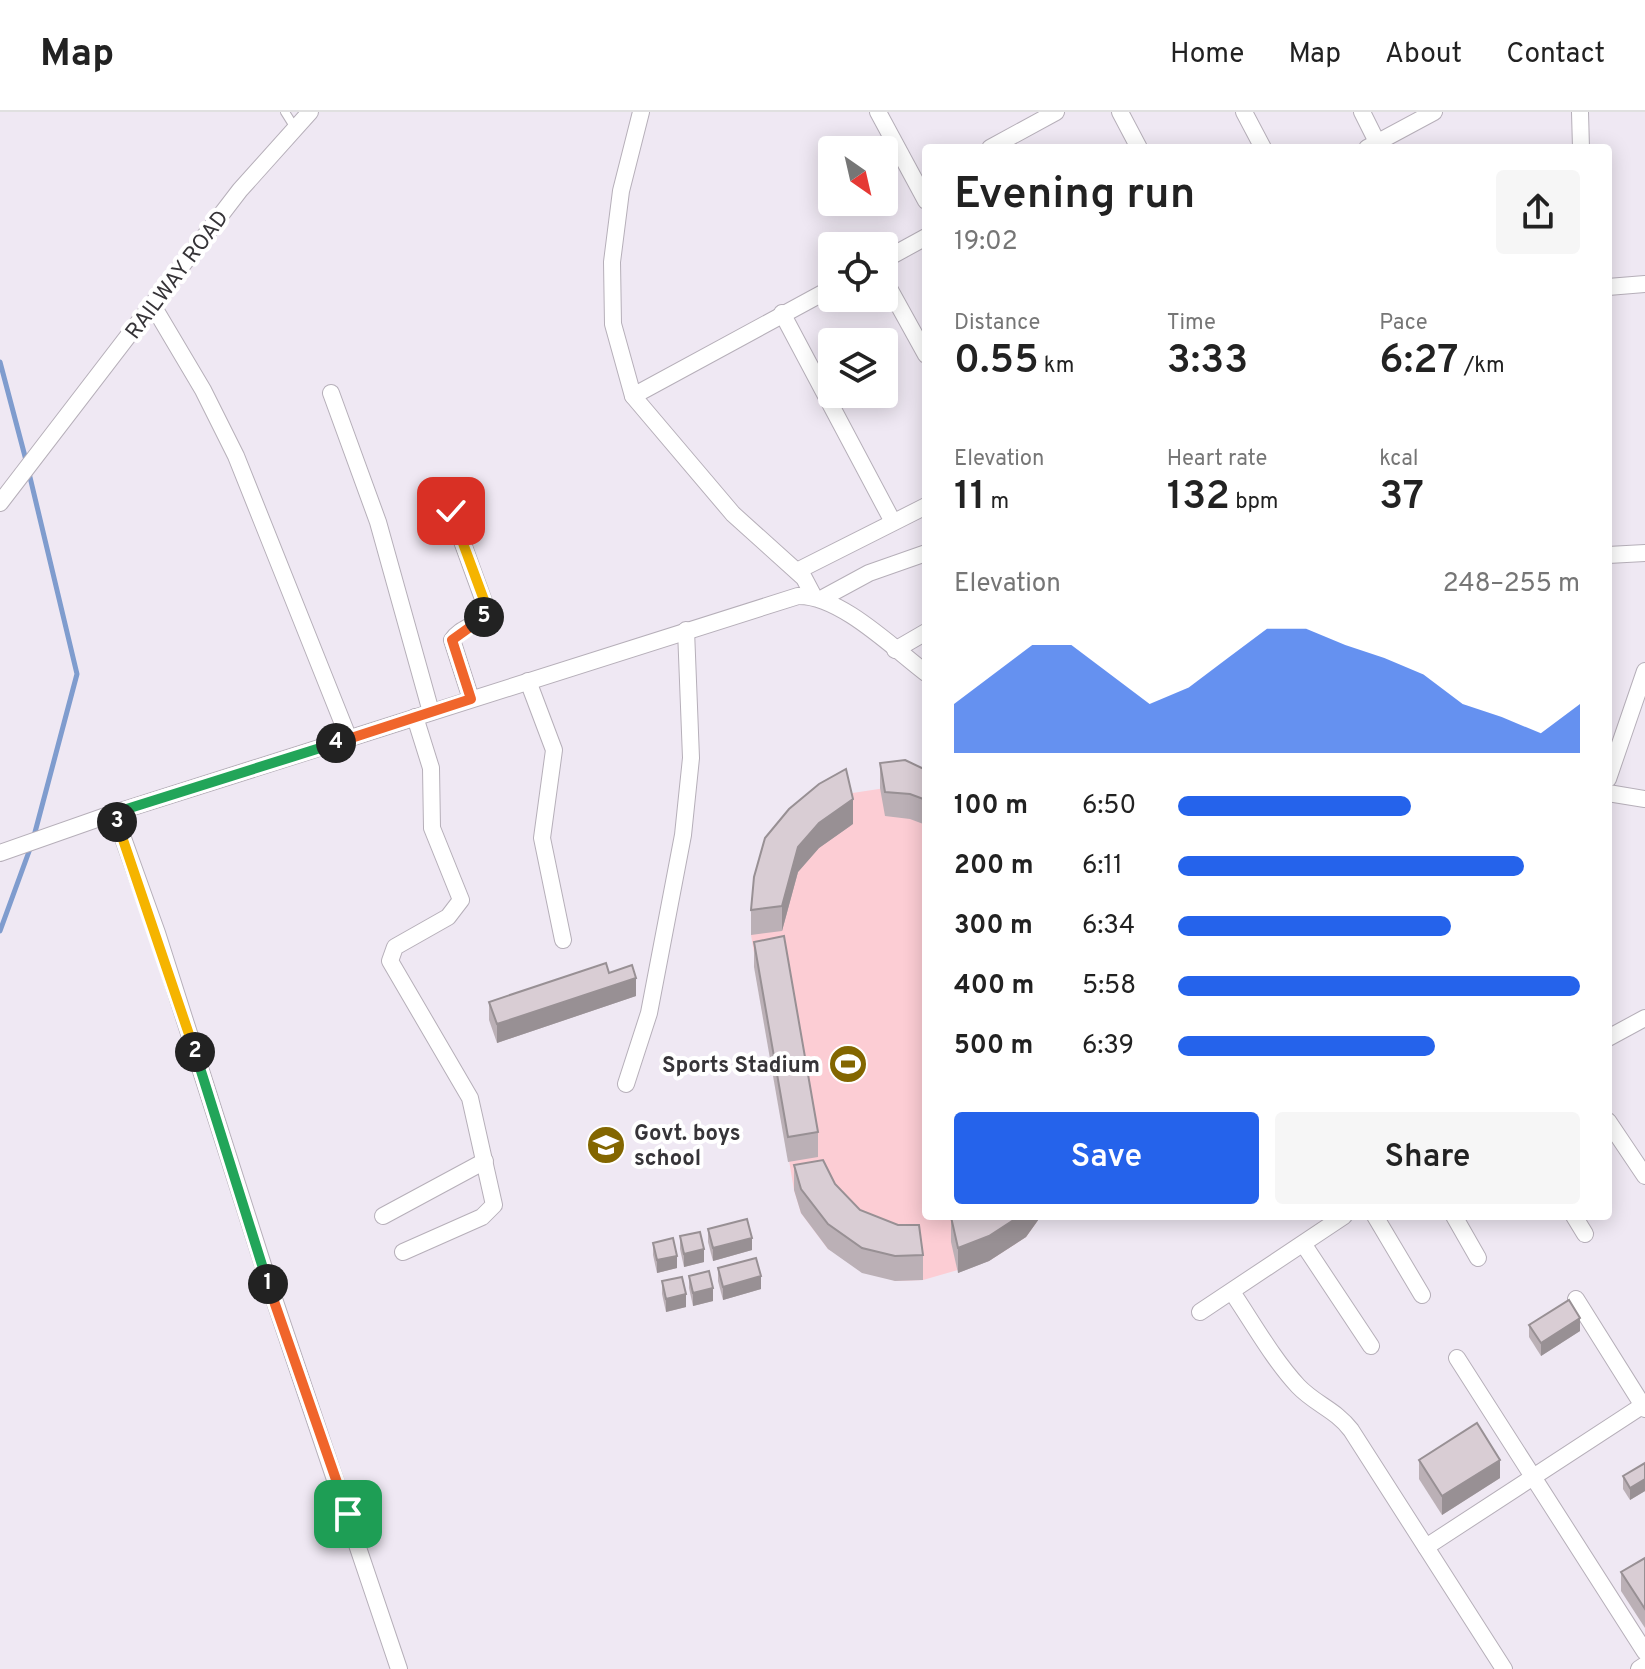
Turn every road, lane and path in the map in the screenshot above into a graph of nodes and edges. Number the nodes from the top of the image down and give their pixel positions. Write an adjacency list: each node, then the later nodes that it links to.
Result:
1 (285, 112): 11 (lane)
2 (310, 112): 11 (street, RAILWAY ROAD)
3 (641, 112): 29 (street)
4 (878, 112): 18 (street)
5 (1056, 112): 12 (street)
6 (1120, 112): 13 (street)
7 (1244, 112): 14 (street)
8 (1362, 112): 15 (street)
9 (1434, 112): 16 (street)
10 (1580, 112): 17 (street)
11 (295, 128): 24 (street, RAILWAY ROAD)
12 (1017, 142)
13 (1137, 144)
14 (1261, 144)
15 (1372, 144)
16 (1374, 144)
17 (1581, 144)
18 (922, 188)
19 (922, 239): 20 (street)
20 (898, 252)
21 (1645, 284): 22 (street)
22 (1612, 287)
23 (818, 295): 26 (street)
24 (152, 304): 30 (street, RAILWAY ROAD); 47 (street)
25 (898, 304): 27 (street)
26 (782, 313): 29 (street); 33 (street)
27 (922, 348)
28 (331, 393): 46 (street)
29 (633, 396): 37 (street)
30 (4, 493)
31 (922, 508): 33 (street)
32 (451, 511): 45 (street)
33 (893, 522): 37 (street)
34 (1645, 553): 36 (street)
35 (922, 554): 38 (street)
36 (1612, 554)
37 (797, 571): 38 (street)
38 (817, 597): 39 (street); 41 (street)
39 (686, 630): 44 (street); 56 (street)
40 (922, 634): 41 (street)
41 (895, 650): 42 (street)
42 (922, 670)
43 (1645, 671): 48 (street)
44 (528, 681): 45 (street); 53 (street)
45 (471, 699): 46 (street)
46 (423, 715): 47 (street); 58 (street)
47 (349, 739): 51 (street)
48 (1612, 767)
49 (1612, 794): 50 (street)
50 (1645, 799)
51 (109, 814): 52 (street); 80 (street)
52 (5, 851)
53 (563, 940)
54 (1645, 1018): 55 (street)
55 (1612, 1036)
56 (626, 1084)
57 (1612, 1127): 59 (street)
58 (485, 1161): 60 (street); 67 (street)
59 (1645, 1176)
60 (383, 1216)
61 (1338, 1220): 66 (street)
62 (1377, 1220): 70 (street)
63 (1456, 1220): 68 (street)
64 (1576, 1220): 65 (street)
65 (1585, 1234)
66 (1304, 1245): 69 (street); 73 (street)
67 (403, 1252)
68 (1478, 1258)
69 (1232, 1292): 72 (street); 77 (street)
70 (1422, 1295)
71 (1576, 1299): 75 (street)
72 (1200, 1312)
73 (1371, 1346)
74 (1457, 1358): 76 (street)
75 (1644, 1406): 76 (street)
76 (1534, 1476): 77 (street); 78 (street)
77 (1426, 1547): 81 (street)
78 (1645, 1652)
79 (1645, 1665): 82 (street)
80 (399, 1669)
81 (1504, 1669)
82 (1639, 1669)

